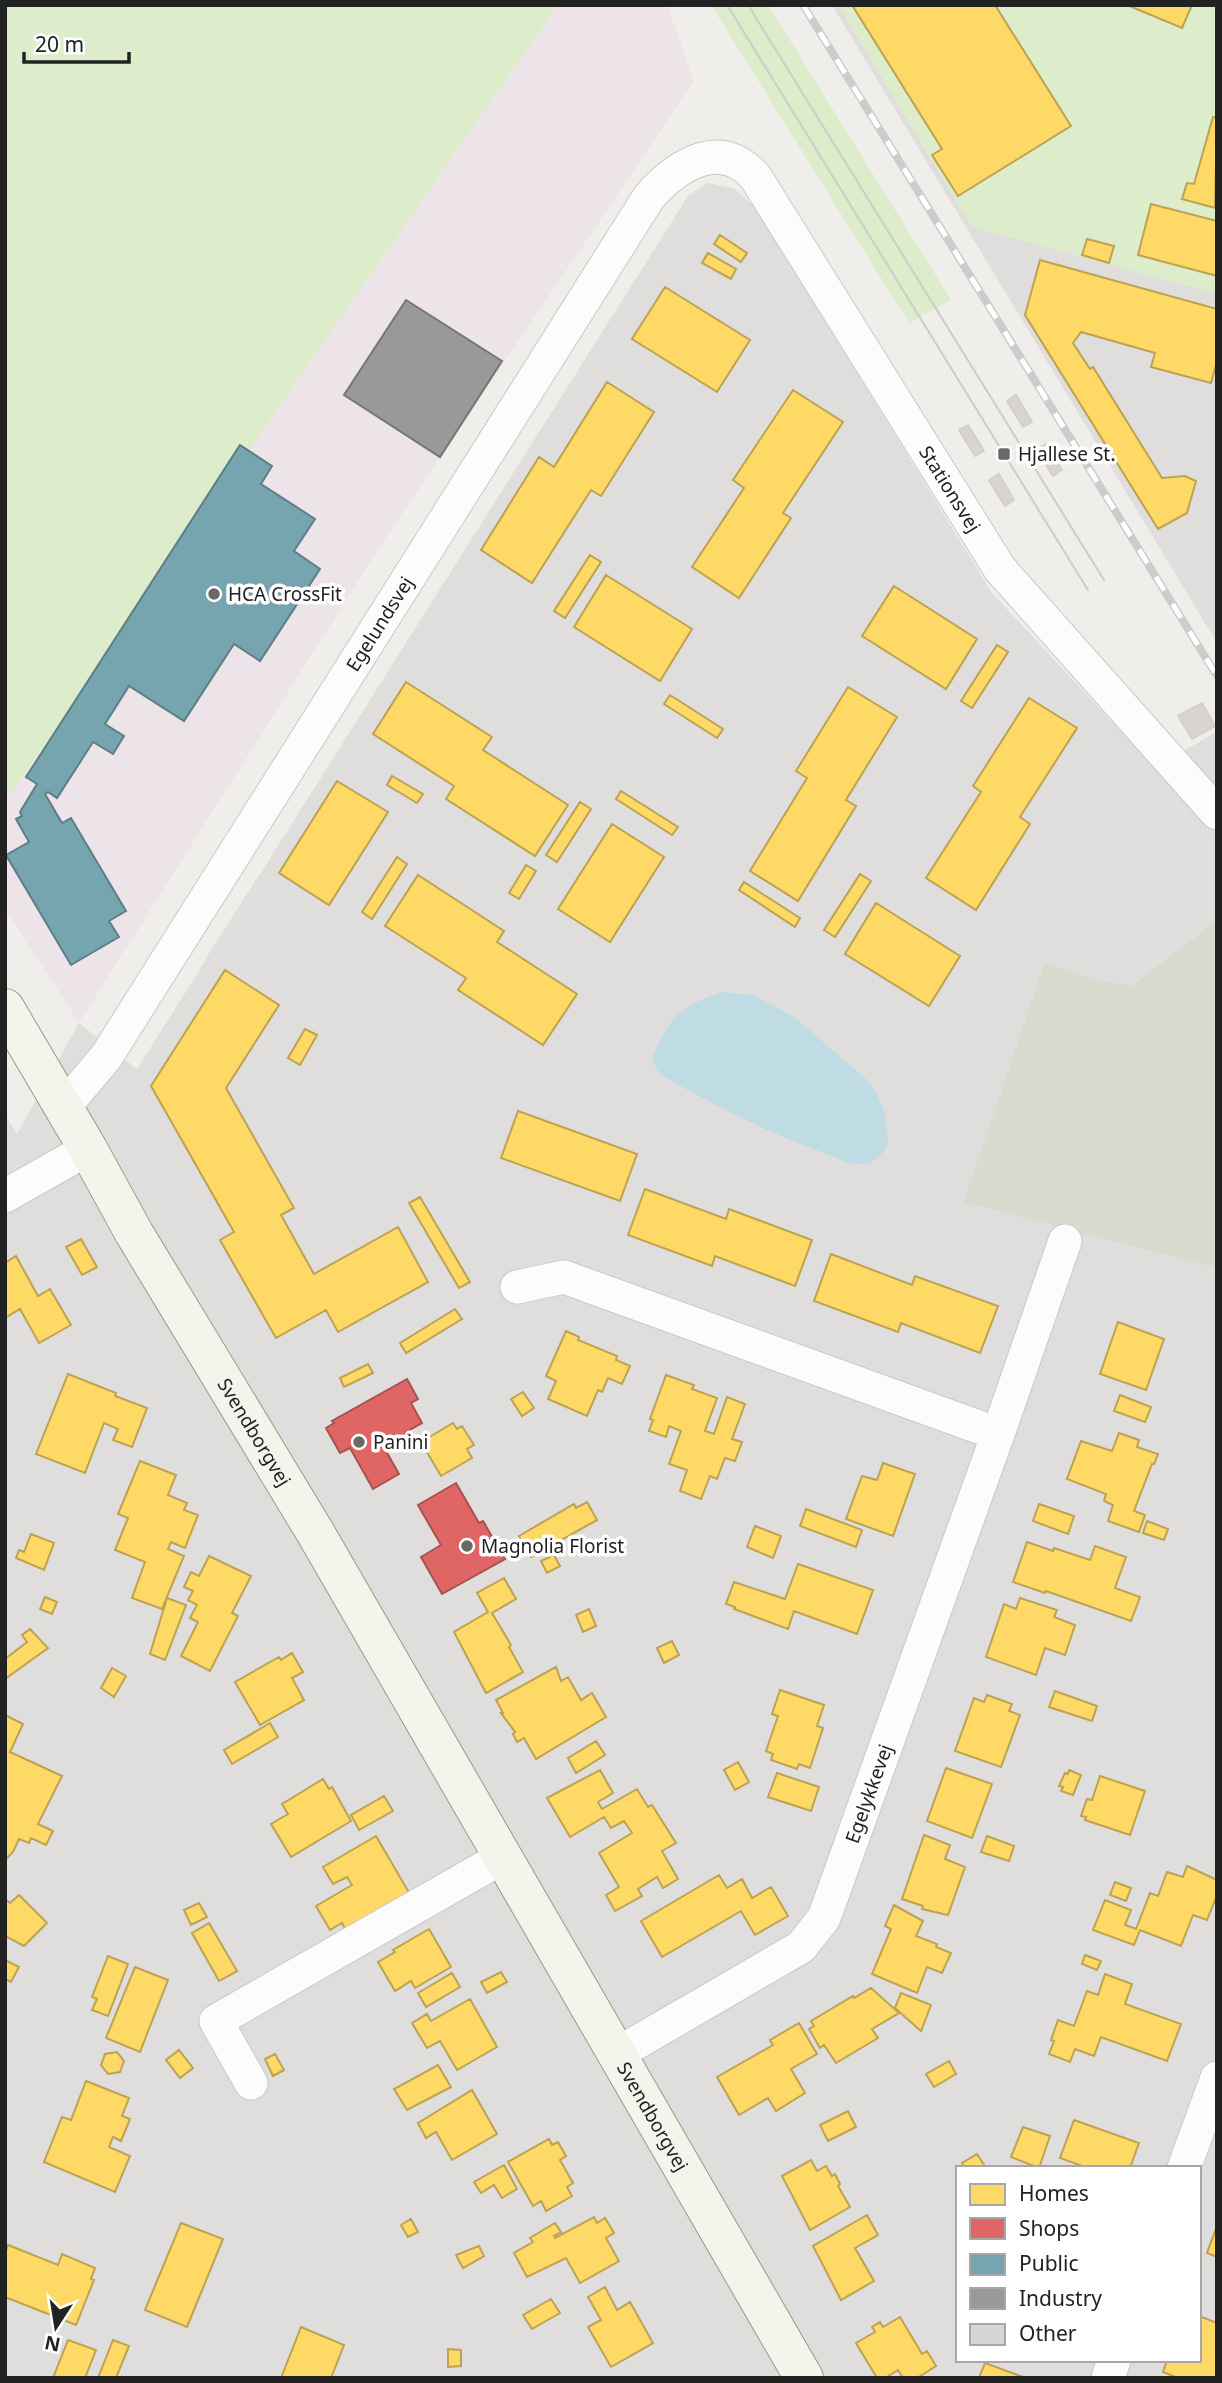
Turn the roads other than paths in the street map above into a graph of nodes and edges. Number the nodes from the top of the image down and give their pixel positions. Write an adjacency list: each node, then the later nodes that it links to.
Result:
1 (708, 158): 2 (street, Stationsvej); 4 (street, Egelundsvej)
2 (1217, 813)
3 (5, 1008): 4 (main road, Svendborgvej)
4 (64, 1108): 5 (main road, Svendborgvej)
5 (88, 1149): 6 (street); 10 (main road, Svendborgvej)
6 (5, 1196)
7 (1065, 1241): 9 (street, Egelykkevej)
8 (517, 1287): 9 (street)
9 (998, 1434): 11 (street, Egelykkevej)
10 (503, 1857): 11 (main road, Svendborgvej); 13 (street)
11 (617, 2054): 15 (main road, Svendborgvej)
12 (1217, 2078): 14 (street)
13 (251, 2082)
14 (1185, 2166)
15 (804, 2378)

